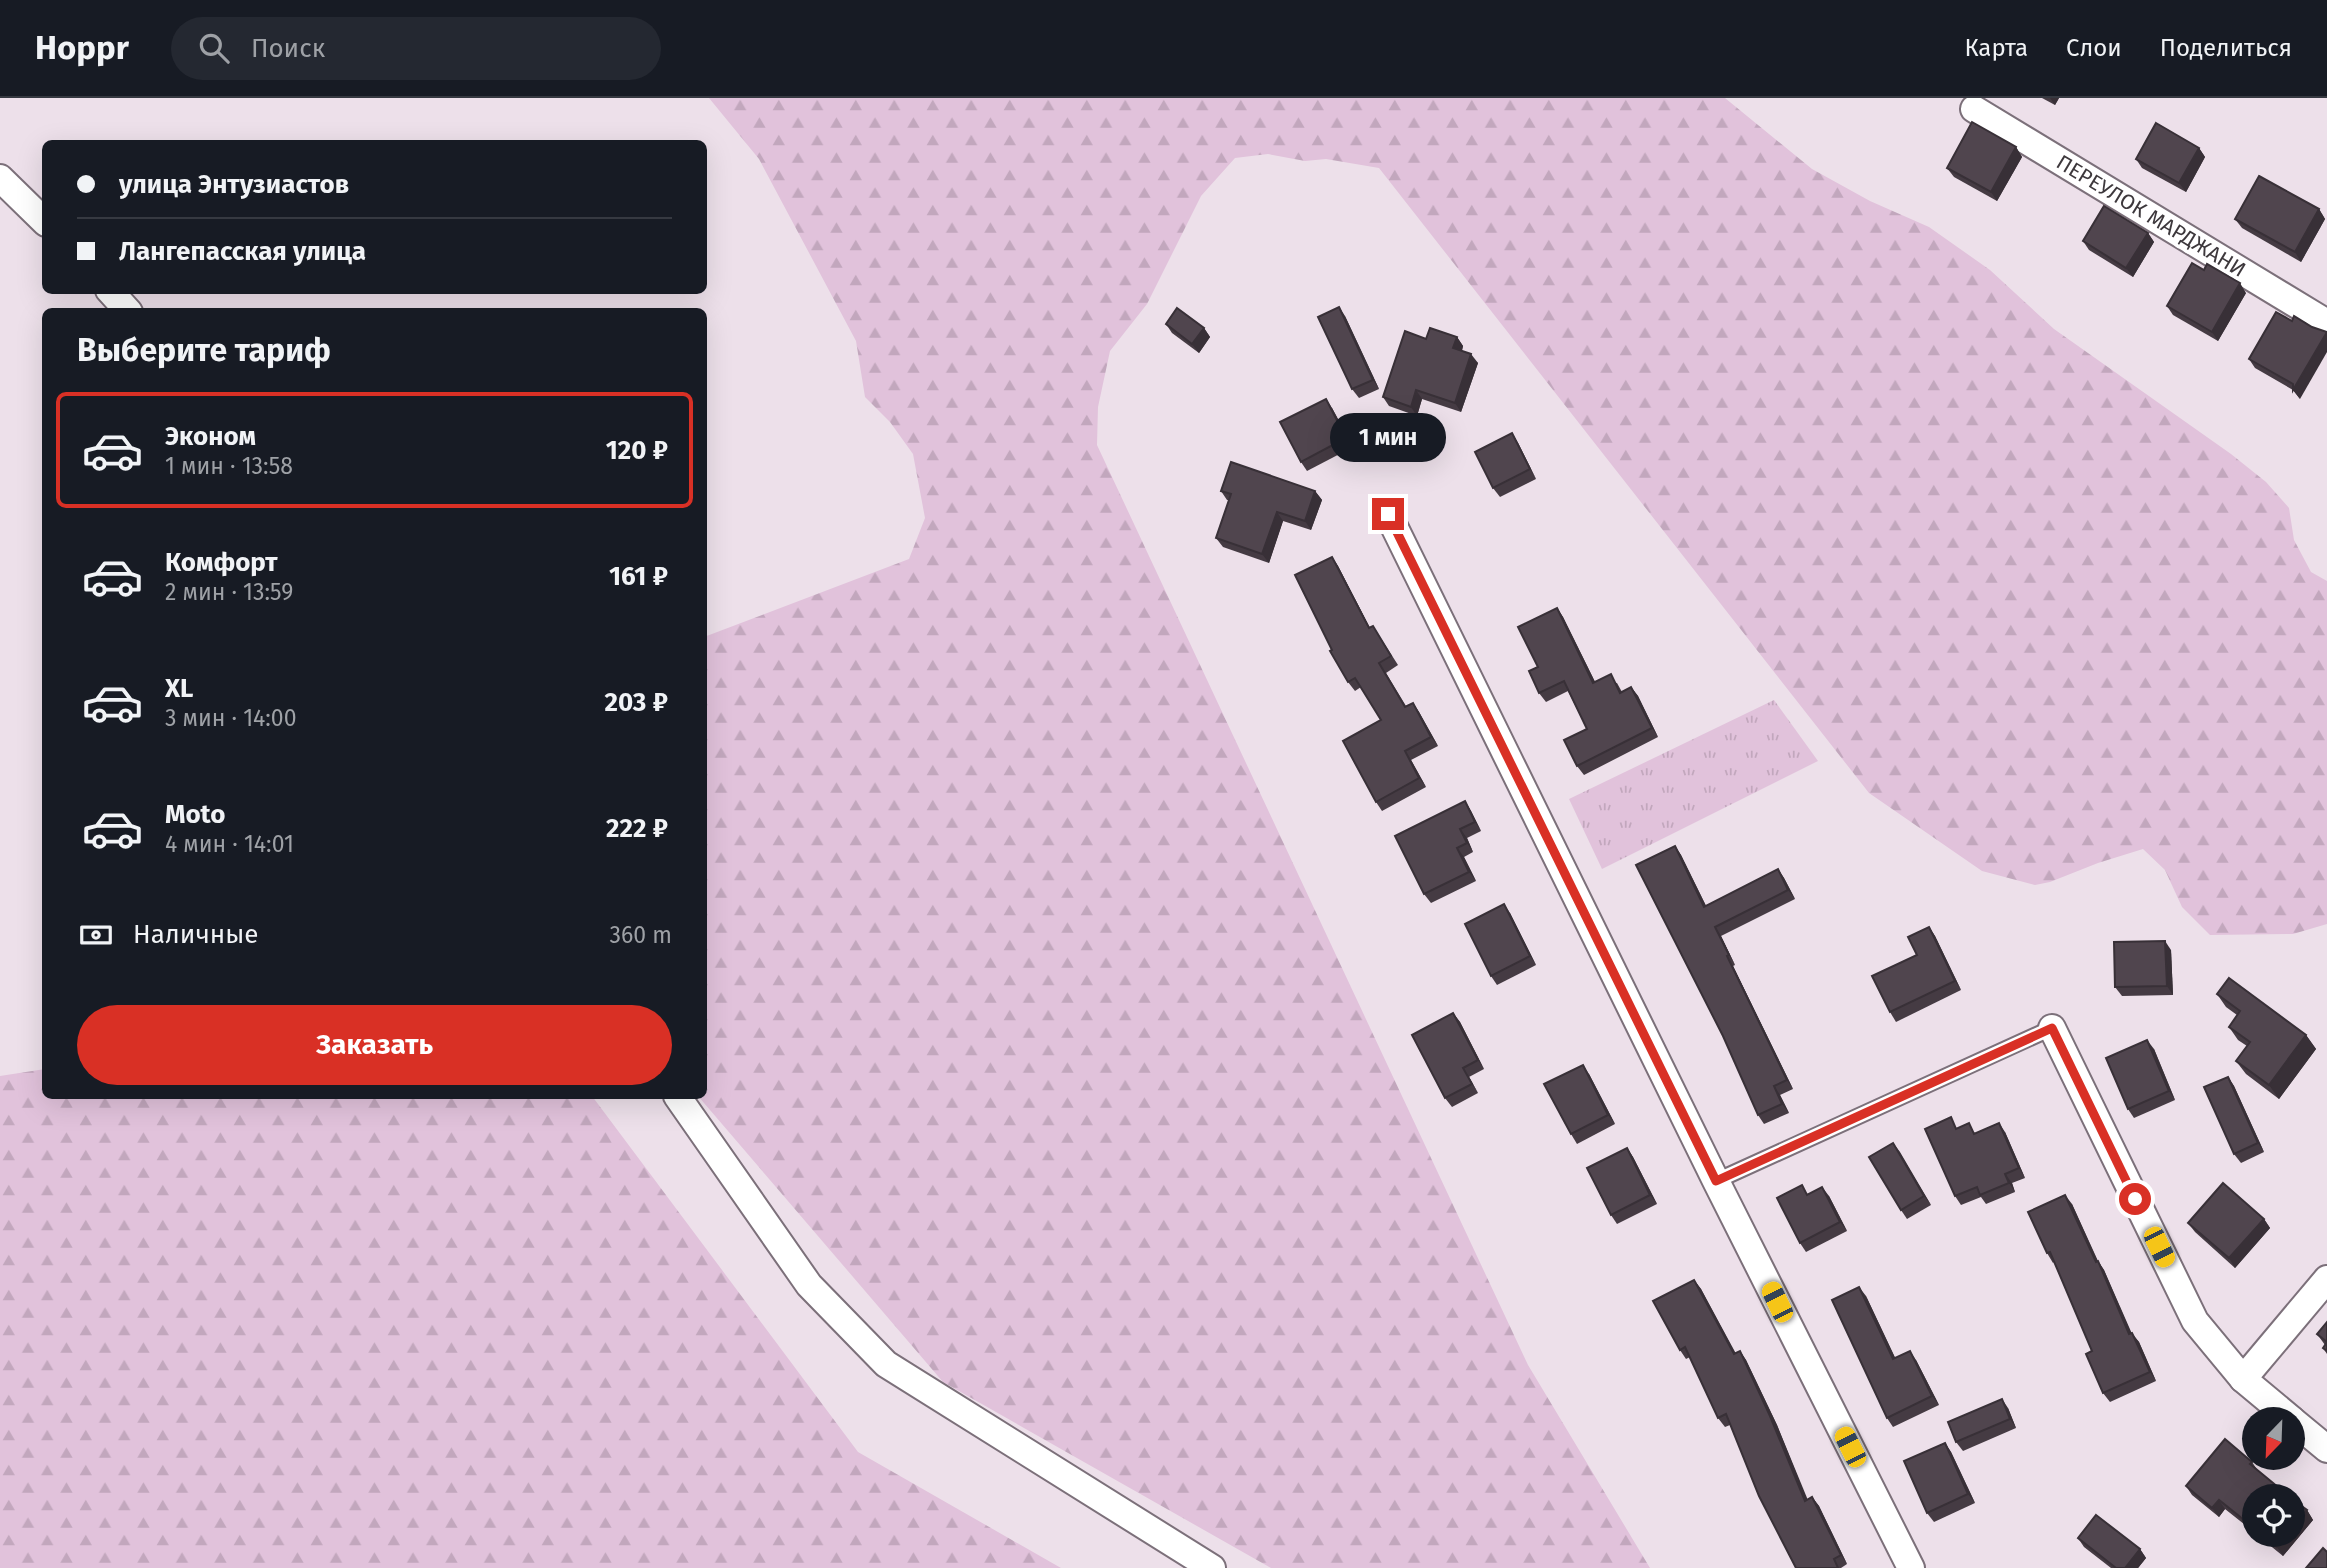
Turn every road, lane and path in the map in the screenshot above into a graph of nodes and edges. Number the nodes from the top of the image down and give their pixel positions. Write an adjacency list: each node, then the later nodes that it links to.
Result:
1 (1970, 104): 6 (street, ПЕРЕУЛОК МАРДЖАНИ)
2 (0, 178): 3 (street)
3 (42, 219)
4 (113, 294): 5 (street)
5 (125, 308)
6 (2327, 323)
7 (1388, 514): 10 (street)
8 (2052, 1028): 10 (lane); 12 (street)
9 (679, 1099): 16 (street)
10 (1716, 1181): 17 (street)
11 (2327, 1279): 12 (street)
12 (2243, 1379): 13 (street)
13 (2276, 1407)
14 (2305, 1431): 15 (street)
15 (2327, 1449)
16 (1212, 1568)
17 (1911, 1568)

